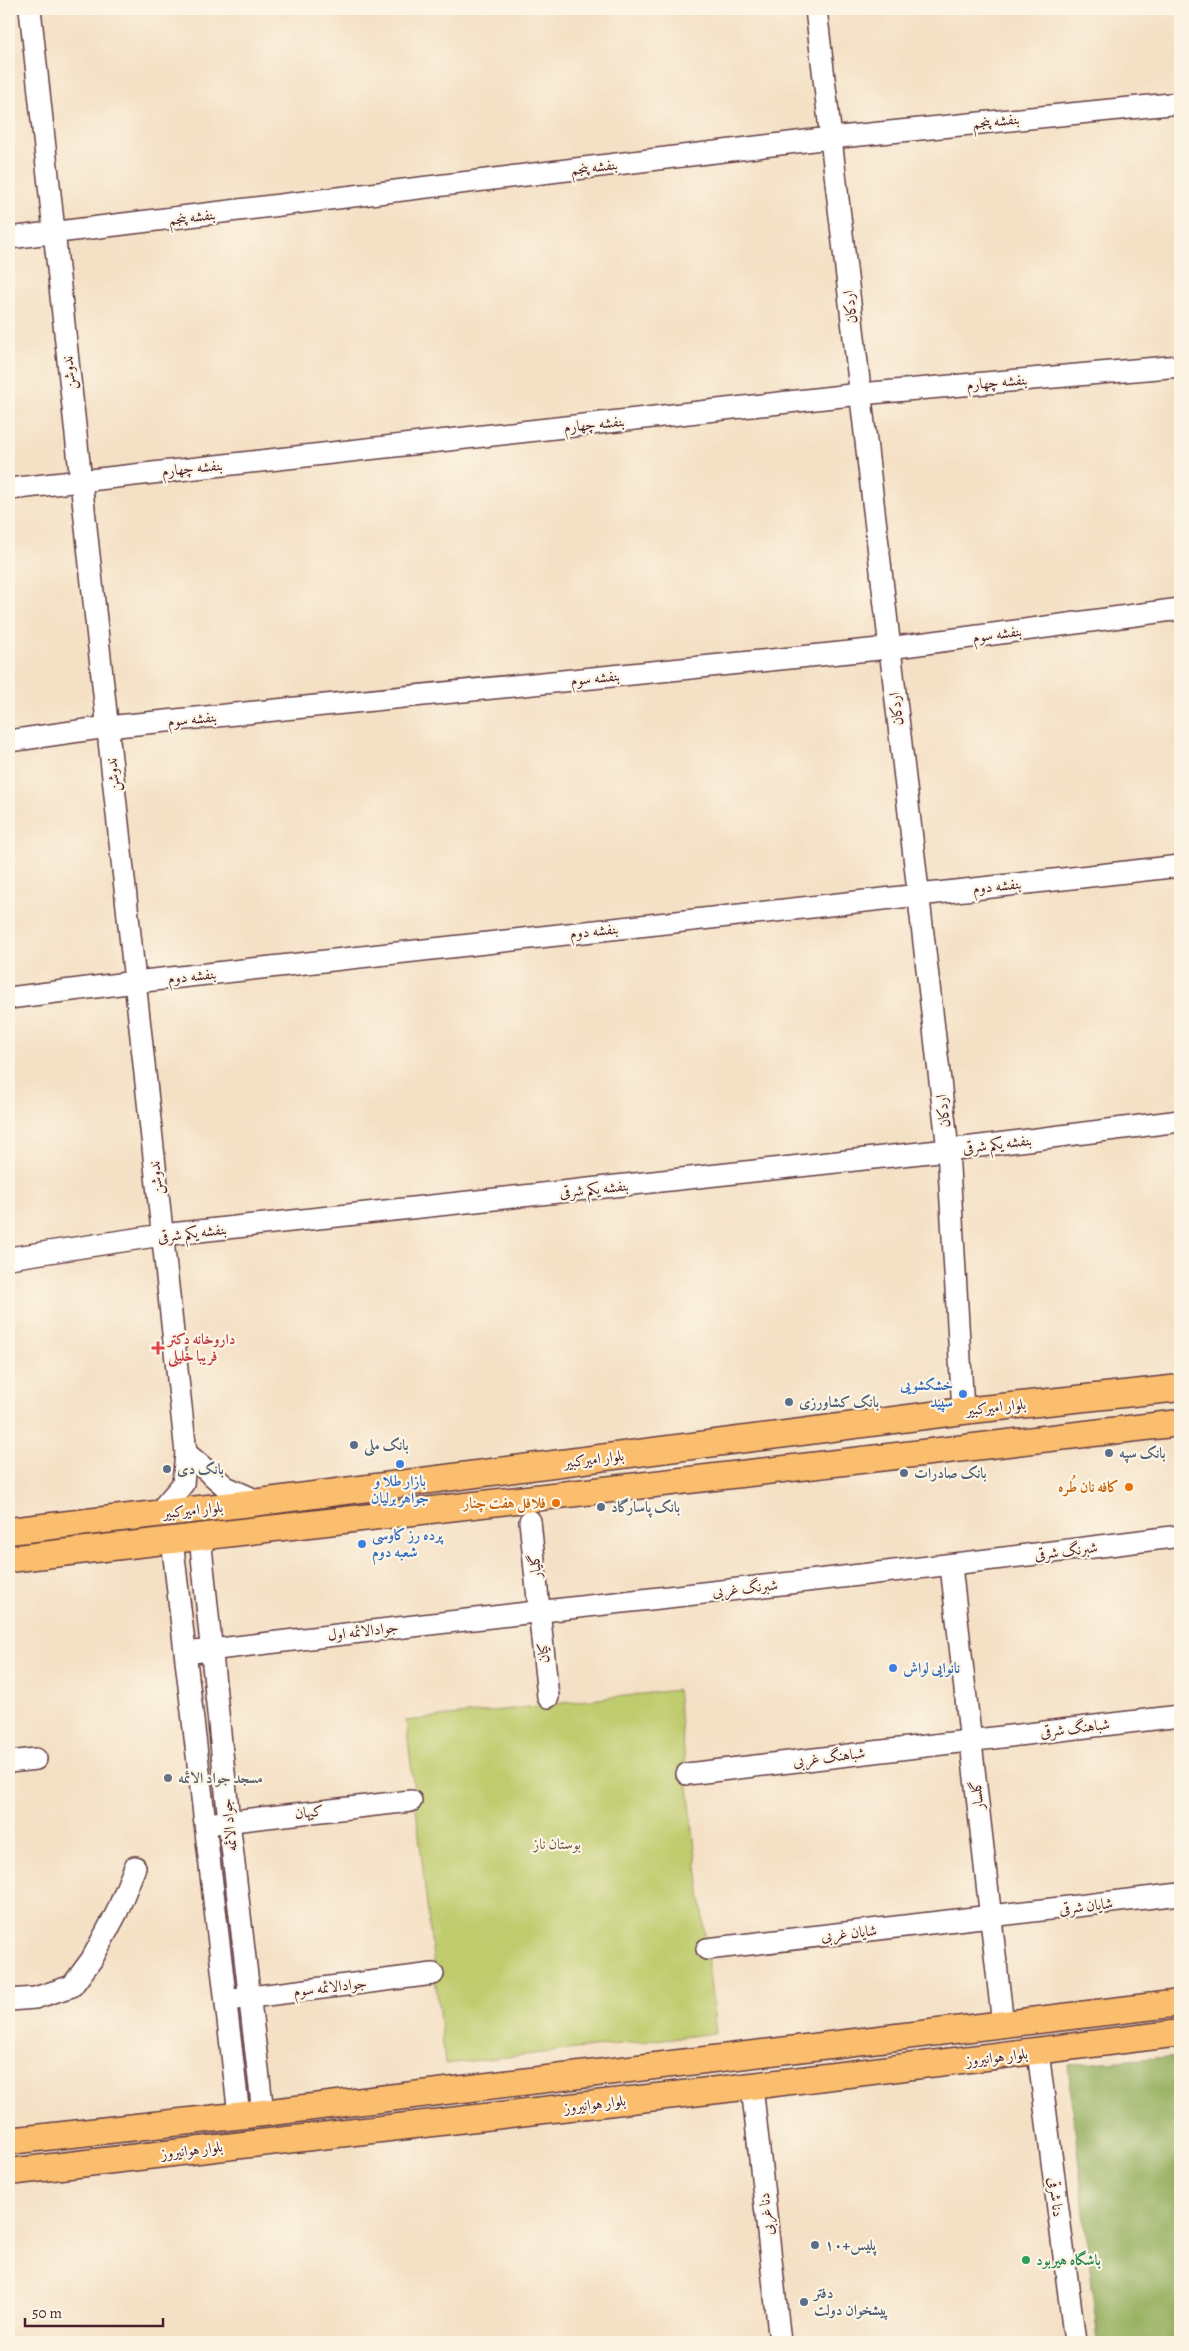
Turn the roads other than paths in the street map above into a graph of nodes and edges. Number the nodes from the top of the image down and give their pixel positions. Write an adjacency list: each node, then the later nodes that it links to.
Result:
1 (30, 9): 5 (street, ندوشن)
2 (816, 9): 4 (street, اردکان)
3 (1180, 103): 4 (street, بنفشه پنجم)
4 (830, 138): 5 (street, بنفشه پنجم); 8 (street, اردکان)
5 (54, 234): 6 (street, بنفشه پنجم); 9 (street, ندوشن)
6 (9, 238)
7 (1180, 366): 8 (street, بنفشه چهارم)
8 (860, 394): 9 (street, بنفشه چهارم); 12 (street, اردکان)
9 (80, 480): 10 (street, بنفشه چهارم); 13 (street, ندوشن)
10 (9, 489)
11 (1180, 609): 12 (street, بنفشه سوم)
12 (890, 648): 13 (street, بنفشه سوم); 16 (street, اردکان)
13 (107, 728): 14 (street, بنفشه سوم); 17 (street, ندوشن)
14 (9, 741)
15 (1180, 866): 16 (street, بنفشه دوم)
16 (918, 895): 17 (street, بنفشه دوم); 20 (street, اردکان)
17 (135, 982): 18 (street, بنفشه دوم); 21 (street, ندوشن)
18 (9, 998)
19 (1180, 1120): 20 (street, بنفشه یکم شرقی)
20 (948, 1150): 21 (street, بنفشه یکم شرقی); 24 (street, اردکان)
21 (162, 1235): 22 (street, بنفشه یکم شرقی); 26 (street, ندوشن)
22 (9, 1258)
23 (1180, 1388): 24 (main road, بلوار امیرکبیر)
24 (962, 1411): 27 (main road, بلوار امیرکبیر)
25 (1180, 1423): 32 (main road, بلوار امیرکبیر)
26 (186, 1454): 27 (street); 28 (street, ندوشن)
27 (260, 1502): 28 (main road, بلوار امیرکبیر)
28 (158, 1513): 30 (main road, بلوار امیرکبیر)
29 (530, 1521): 36 (street, گلیار)
30 (9, 1532)
31 (1180, 1536): 35 (street, شبرنگ شرقی)
32 (200, 1537): 33 (main road, بلوار امیرکبیر); 37 (street, جواد الائمه)
33 (172, 1540): 34 (main road, بلوار امیرکبیر); 38 (street, جواد الائمه)
34 (9, 1559)
35 (951, 1566): 36 (street, شبرنگ غربی); 41 (street, گلسار)
36 (539, 1610): 37 (street, جوادالائمه اول); 39 (street, کیان)
37 (211, 1650): 38 (street, جوادالائمه اول); 46 (street, جواد الائمه)
38 (186, 1653): 47 (street, جواد الائمه)
39 (548, 1697)
40 (1180, 1716): 41 (street, شباهنگ شرقی)
41 (971, 1740): 44 (street, شباهنگ غربی); 50 (street, گلسار)
42 (36, 1759): 43 (street)
43 (9, 1762)
44 (687, 1774)
45 (411, 1801): 46 (street, کیهان)
46 (228, 1821): 47 (street, کیهان); 53 (street, جواد الائمه)
47 (207, 1824): 53 (street, جواد الائمه)
48 (135, 1867): 54 (street)
49 (1180, 1894): 50 (street, شایان شرقی)
50 (991, 1917): 51 (street, شایان غربی); 56 (street, گلسار)
51 (707, 1949)
52 (433, 1974): 53 (street, جوادالائمه سوم)
53 (238, 1999): 60 (street, جواد الائمه)
54 (9, 2000)
55 (1180, 2003): 56 (main road, بلوار هوانیروز)
56 (1003, 2025): 60 (main road, بلوار هوانیروز)
57 (1180, 2033): 58 (main road, بلوار هوانیروز)
58 (1038, 2052): 59 (main road, بلوار هوانیروز); 64 (street, دنا شرقی)
59 (752, 2086): 62 (main road, بلوار هوانیروز); 63 (street, دنا غربی)
60 (251, 2114): 61 (main road, بلوار هوانیروز)
61 (9, 2141)
62 (9, 2172)
63 (780, 2342)
64 (1075, 2342)

